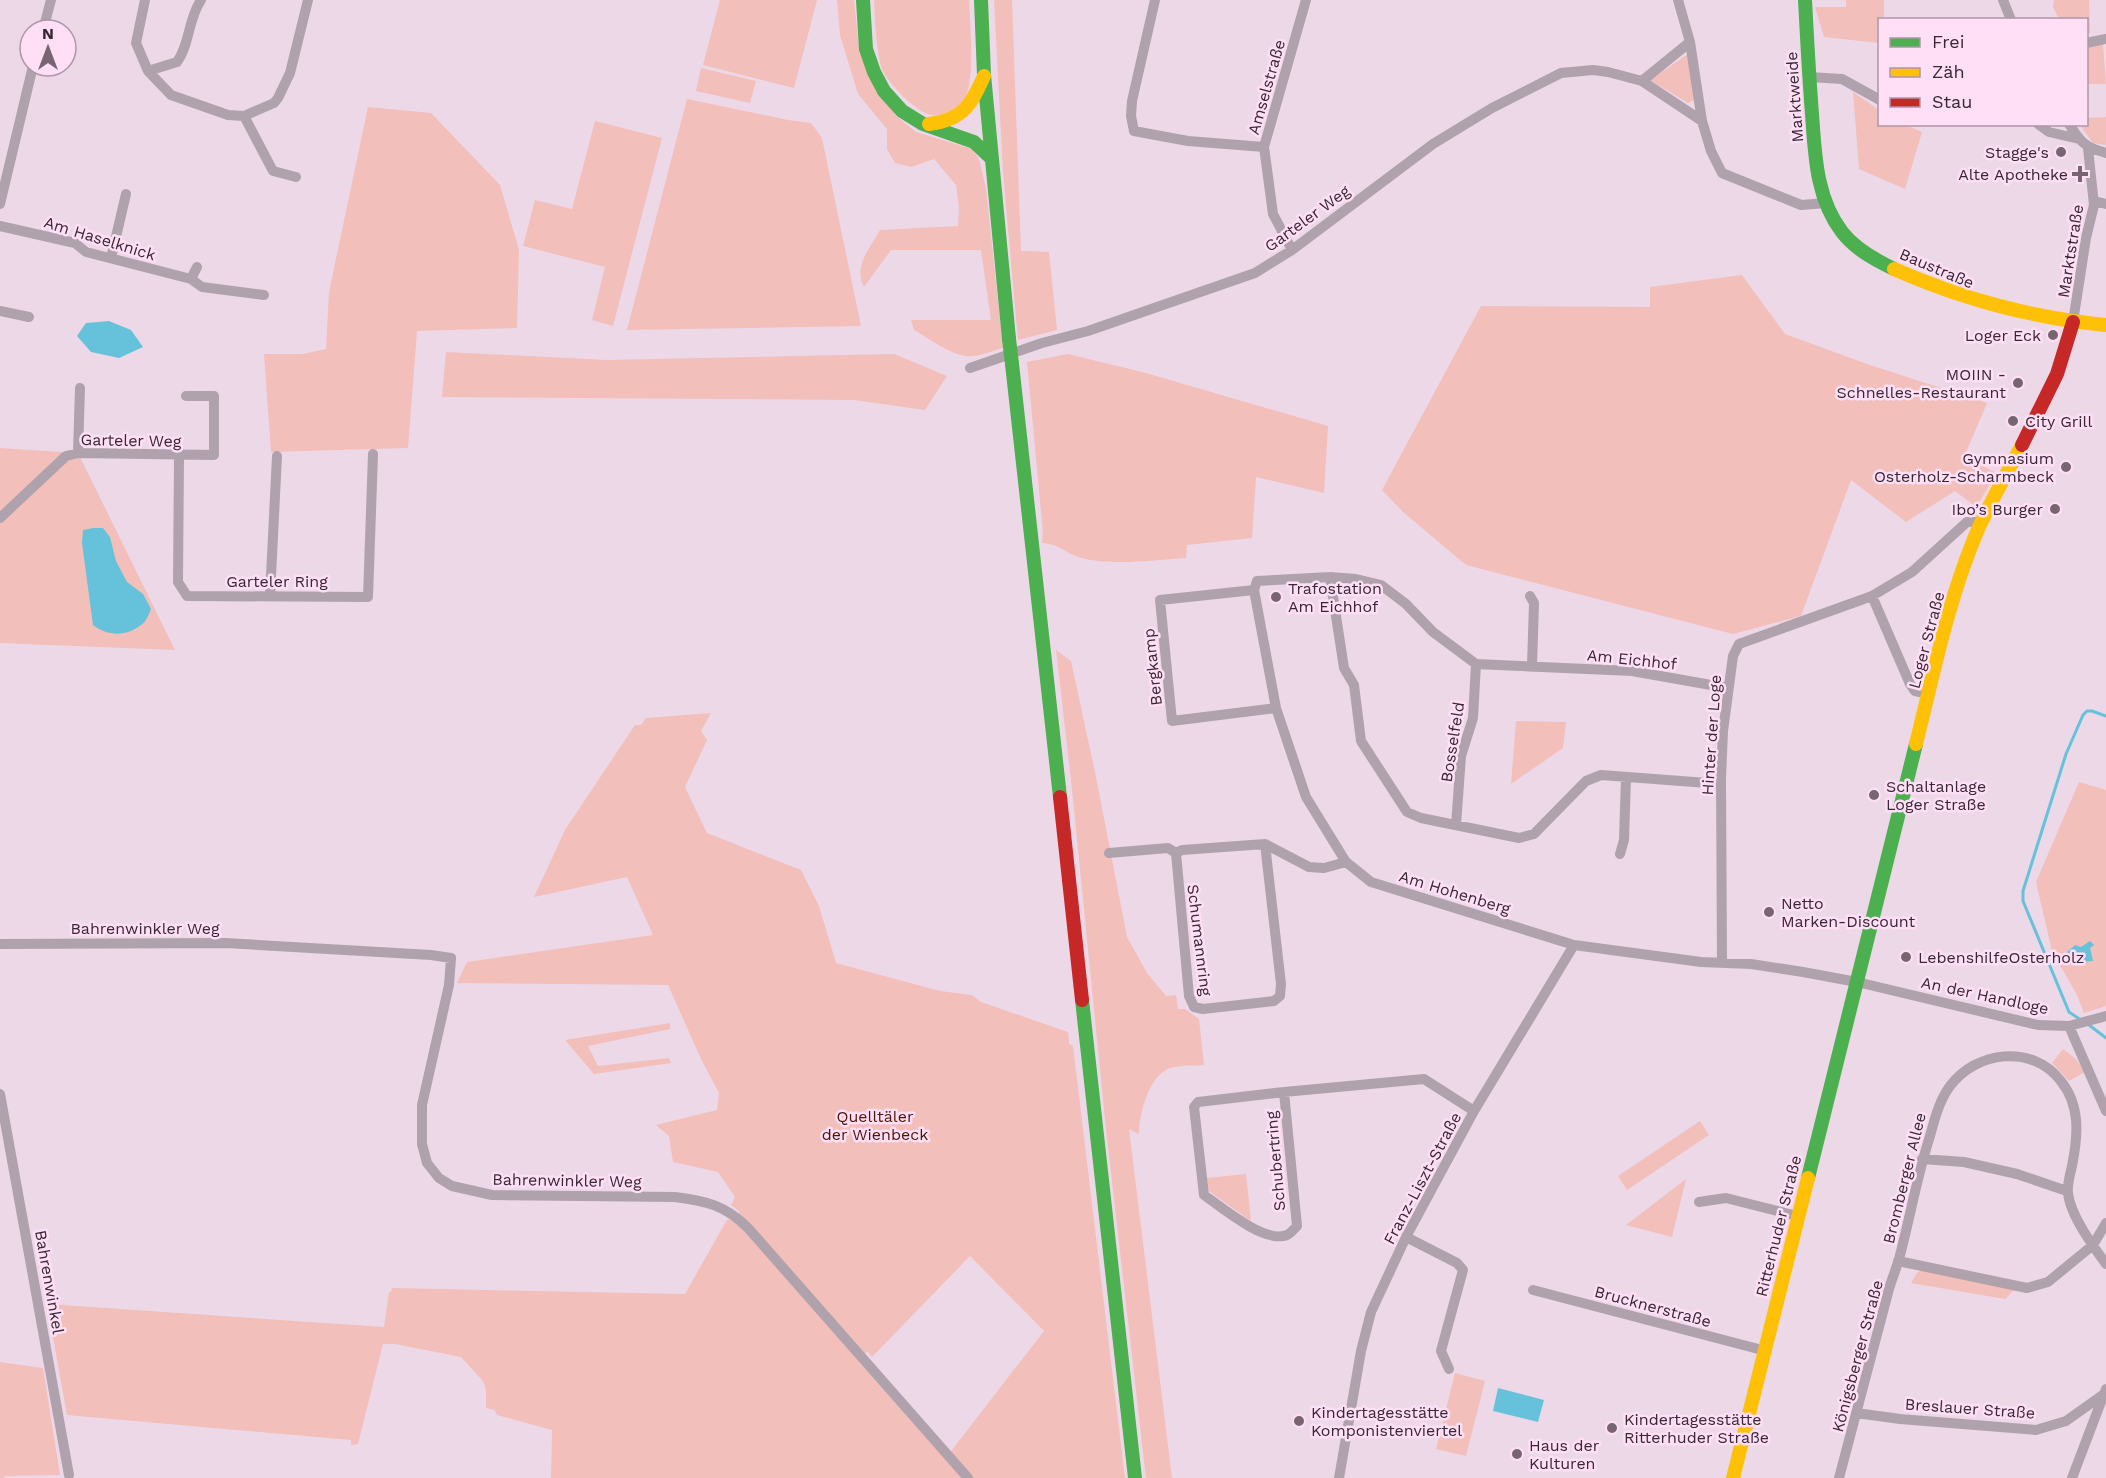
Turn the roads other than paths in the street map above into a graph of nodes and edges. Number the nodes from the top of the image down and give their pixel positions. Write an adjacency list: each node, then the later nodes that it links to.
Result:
1 (51, 0): 12 (street)
2 (145, 0): 17 (street)
3 (201, 0): 17 (street)
4 (308, 0): 23 (street)
5 (863, 0): 25 (main road)
6 (981, 0): 18 (main road)
7 (1155, 0): 29 (street)
8 (1305, 0): 29 (street, Amselstraße)
9 (1678, 0): 15 (street)
10 (1805, 0): 19 (main road, Marktweide)
11 (2003, 0): 13 (street)
12 (46, 18)
13 (2010, 18)
14 (2106, 39): 16 (street)
15 (1690, 42): 21 (street); 24 (street)
16 (2088, 43)
17 (148, 70): 23 (street)
18 (984, 75): 25 (main road); 32 (main road)
19 (1809, 77): 22 (street); 35 (main road, Marktweide)
20 (30, 78): 37 (street)
21 (1642, 81): 24 (street, Garteler Weg); 40 (street, Garteler Weg)
22 (1878, 99)
23 (244, 116): 33 (street)
24 (1702, 122): 35 (street)
25 (922, 124): 32 (main road)
26 (2041, 126): 28 (street)
27 (2070, 126): 28 (street)
28 (2079, 139): 30 (street)
29 (1264, 147): 40 (street, Amselstraße)
30 (2088, 148): 31 (street); 36 (street, Marktstraße)
31 (2106, 153)
32 (991, 158): 102 (main road, bridge)
33 (296, 177)
34 (126, 194): 41 (street)
35 (1824, 197): 47 (main road, Baustraße)
36 (2094, 201): 38 (street); 47 (street, Marktstraße)
37 (0, 204)
38 (2106, 204)
39 (0, 226): 41 (street, Am Haselknick)
40 (1292, 250): 49 (street, Garteler Weg)
41 (111, 258): 43 (street, Am Haselknick)
42 (196, 267): 43 (street)
43 (190, 279): 44 (street, Am Haselknick)
44 (264, 295)
45 (0, 311): 46 (street)
46 (29, 317)
47 (2073, 322): 48 (main road, Baustraße); 57 (main road, Loger Straße)
48 (2106, 325)
49 (970, 368)
50 (80, 388): 52 (street)
51 (186, 396): 54 (street, Garteler Weg)
52 (78, 453): 54 (street, Garteler Weg); 56 (street, Garteler Weg)
53 (372, 454): 60 (street, Garteler Ring)
54 (179, 456): 60 (street, Garteler Ring)
55 (277, 456): 60 (street)
56 (0, 518)
57 (1982, 522): 62 (street, Hinter der Loge); 66 (main road, Loger Straße)
58 (1330, 577): 59 (street); 63 (street); 70 (street)
59 (1256, 585): 67 (street, Am Hohenberg); 67 (street, Bergkamp)
60 (270, 596)
61 (1530, 596): 64 (street)
62 (1872, 596): 65 (street, Hinter der Loge); 66 (street)
63 (1476, 663): 64 (street, Am Eichhof); 70 (street, Bosselfeld)
64 (1532, 666): 65 (street, Am Eichhof)
65 (1728, 688): 69 (street, Hinter der Loge)
66 (1929, 694): 79 (main road, Loger Straße)
67 (1276, 708): 75 (street, Am Hohenberg)
68 (1626, 777): 69 (street); 70 (street); 74 (street)
69 (1721, 784): 78 (street, Hinter der Loge)
70 (1456, 825)
71 (1265, 844): 73 (street); 73 (street, Schumannring); 75 (street)
72 (1109, 853): 73 (street)
73 (1176, 853)
74 (1620, 854)
75 (1346, 862): 77 (street, Am Hohenberg)
76 (0, 944): 101 (street, Bahrenwinkler Weg)
77 (1574, 945): 78 (street, Am Hohenberg); 84 (street, Franz-Liszt-Straße)
78 (1722, 962): 79 (street, Am Hohenberg)
79 (1857, 982): 81 (street, An der Handloge); 89 (main road, Ritterhuder Straße)
80 (2102, 1018): 81 (street, An der Handloge)
81 (2072, 1025): 85 (street)
82 (1284, 1092): 82 (street, Schubertring); 84 (street, Schubertring)
83 (0, 1094): 100 (street, Bahrenwinkel)
84 (1474, 1110): 91 (street, Franz-Liszt-Straße)
85 (2106, 1111)
86 (1922, 1159): 87 (street); 87 (street, Bromberger Allee); 93 (street, Bromberger Allee)
87 (2067, 1191): 92 (street)
88 (1699, 1202): 89 (street)
89 (1797, 1216): 96 (main road, Ritterhuder Straße)
90 (2106, 1223): 92 (street, Königsberger Straße)
91 (1406, 1237): 97 (street); 103 (street, Franz-Liszt-Straße)
92 (2093, 1245): 93 (street, Königsberger Straße); 94 (street)
93 (1898, 1262): 99 (street, Königsberger Straße)
94 (2106, 1264)
95 (1533, 1290): 96 (street, Brucknerstraße)
96 (1766, 1351): 104 (main road, Ritterhuder Straße)
97 (1449, 1369)
98 (2105, 1391): 99 (street, Breslauer Straße); 106 (street)
99 (1857, 1413): 105 (street, Königsberger Straße)
100 (69, 1475)
101 (968, 1478)
102 (1135, 1478)
103 (1339, 1478)
104 (1733, 1478)
105 (1839, 1478)
106 (2072, 1478)

